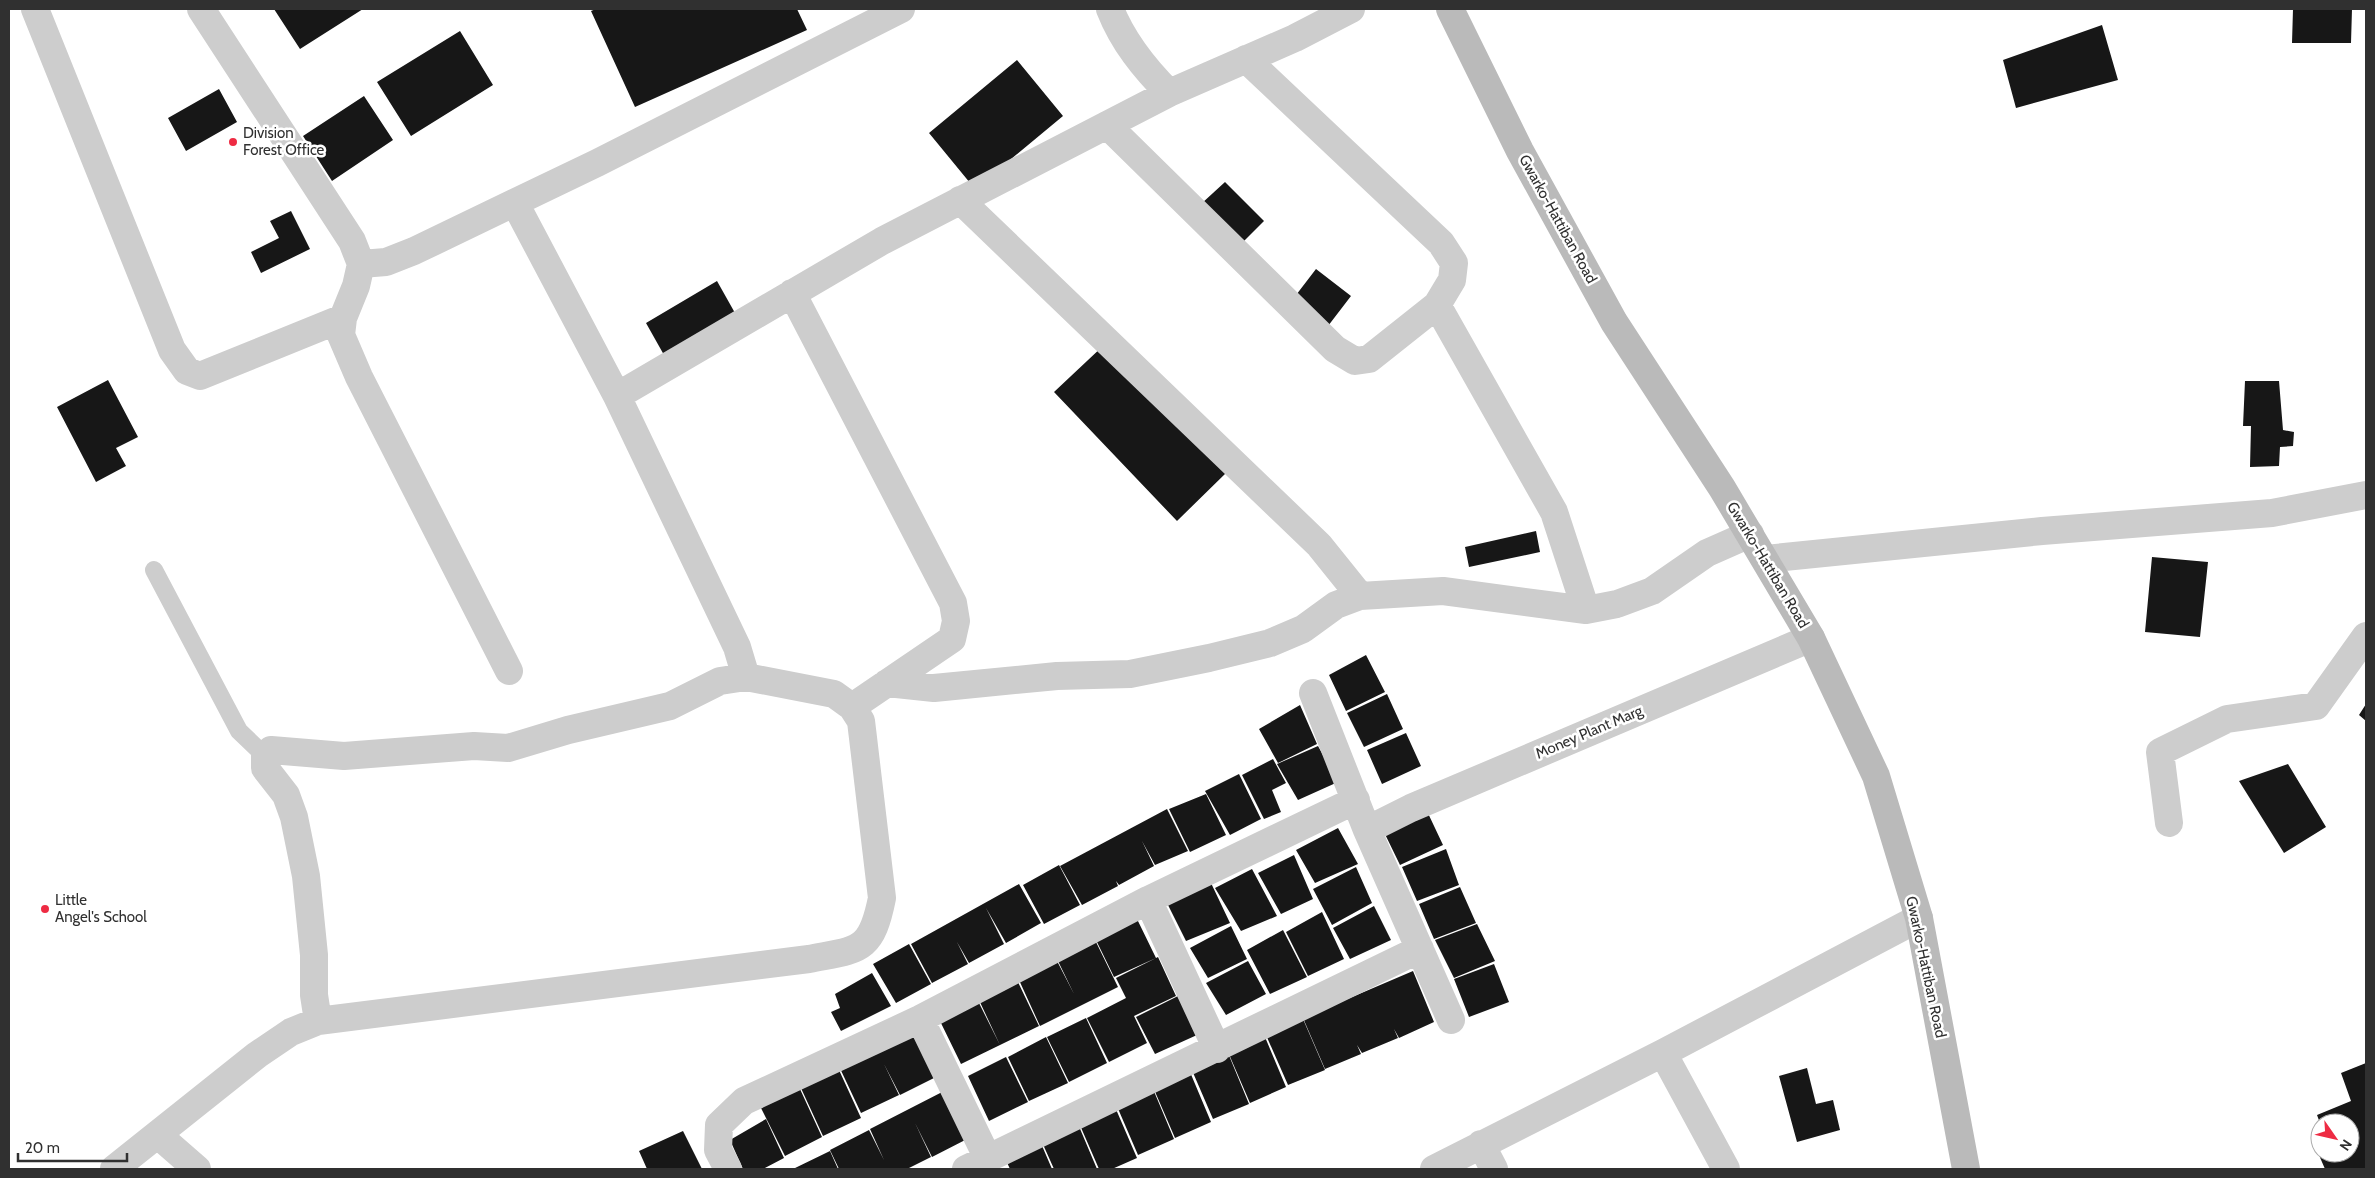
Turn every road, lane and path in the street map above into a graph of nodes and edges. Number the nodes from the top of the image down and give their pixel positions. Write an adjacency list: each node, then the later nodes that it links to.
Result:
1 (35, 9): 15 (street)
2 (200, 9): 12 (street)
3 (902, 9): 11 (street)
4 (1110, 9): 8 (street)
5 (1351, 9): 7 (street)
6 (1450, 9): 18 (main road, Gwarko-Hattiban Road)
7 (1246, 59): 8 (street); 14 (street)
8 (1169, 93): 9 (street)
9 (1107, 125): 10 (street); 14 (street)
10 (960, 200): 13 (street); 21 (street)
11 (515, 202): 12 (street); 16 (street)
12 (361, 264): 15 (street)
13 (792, 294): 16 (street); 27 (street)
14 (1437, 305): 22 (street)
15 (343, 318): 25 (street)
16 (617, 396): 26 (street)
17 (2366, 495): 19 (street)
18 (1750, 534): 19 (main road, Gwarko-Hattiban Road); 22 (street)
19 (1765, 559): 24 (main road, Gwarko-Hattiban Road)
20 (154, 570): 30 (lane)
21 (1360, 596): 22 (street); 27 (street)
22 (1586, 610)
23 (2366, 636): 32 (street)
24 (1811, 638): 33 (street, Money Plant Marg); 35 (main road, Gwarko-Hattiban Road)
25 (509, 671)
26 (746, 677): 29 (street); 30 (street)
27 (887, 683): 29 (street)
28 (1313, 693): 31 (street)
29 (852, 706): 39 (street)
30 (265, 756): 39 (street)
31 (1356, 800): 33 (street); 34 (street)
32 (2169, 823)
33 (1367, 830): 36 (street)
34 (1148, 900): 37 (street); 40 (street)
35 (1918, 918): 41 (street); 51 (main road, Gwarko-Hattiban Road)
36 (1420, 949): 38 (street); 40 (street)
37 (920, 1019): 44 (street); 47 (street)
38 (1451, 1020)
39 (318, 1021): 42 (street)
40 (1218, 1049): 44 (street)
41 (1663, 1053): 43 (street); 50 (street)
42 (158, 1134): 45 (street); 46 (street)
43 (1481, 1144): 48 (street); 49 (street)
44 (977, 1164)
45 (114, 1169)
46 (197, 1169)
47 (728, 1169)
48 (1434, 1169)
49 (1494, 1169)
50 (1726, 1169)
51 (1966, 1169)

